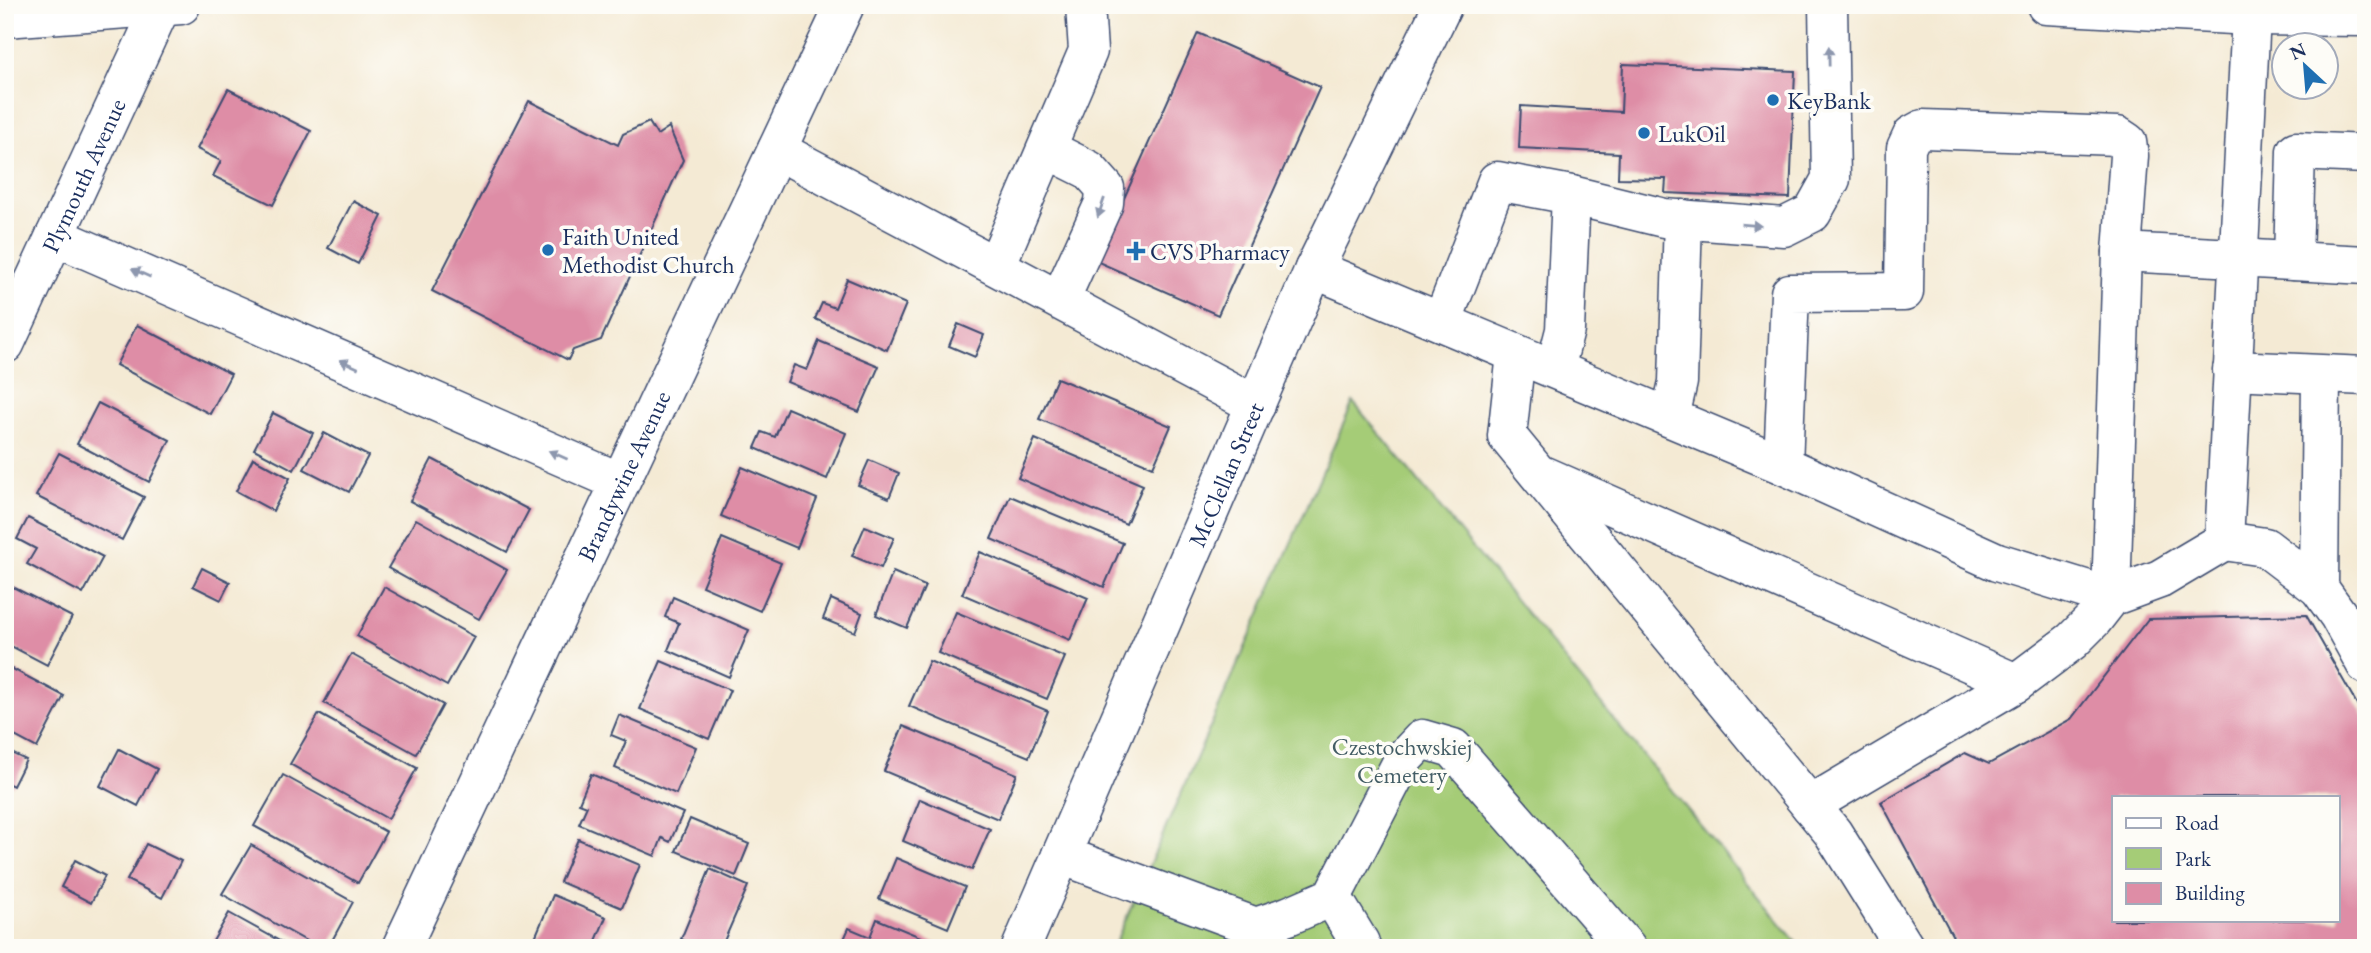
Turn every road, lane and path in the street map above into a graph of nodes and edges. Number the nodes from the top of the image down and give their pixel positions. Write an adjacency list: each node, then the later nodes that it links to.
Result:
1 (845, 5): 12 (street, Brandywine Avenue)
2 (1085, 5): 11 (street)
3 (1443, 5): 22 (street, McClellan Street)
4 (1828, 5): 15 (street, one-way to 4)
5 (2046, 5): 7 (street)
6 (172, 6): 9 (street); 16 (street, Plymouth Avenue)
7 (2251, 16): 8 (street); 10 (street); 18 (street)
8 (2366, 17)
9 (5, 18)
10 (2366, 26)
11 (1047, 149): 21 (street); 23 (street, one-way to 23)
12 (777, 150): 21 (street); 35 (street, Brandywine Avenue)
13 (2366, 154): 19 (street)
14 (1571, 195): 15 (street); 24 (street); 27 (street)
15 (1683, 219): 32 (street)
16 (55, 236): 25 (street, Plymouth Avenue); 35 (street, one-way to 16)
17 (2122, 252): 18 (street); 33 (street); 38 (street)
18 (2239, 258): 19 (street); 28 (street)
19 (2293, 261): 20 (street)
20 (2366, 265)
21 (996, 266): 23 (street)
22 (1314, 269): 24 (street); 31 (street, McClellan Street)
23 (1060, 300): 31 (street)
24 (1442, 323): 26 (street)
25 (5, 344)
26 (1516, 354): 27 (street); 34 (street)
27 (1555, 369): 32 (street)
28 (2232, 370): 29 (street); 36 (street)
29 (2320, 374): 30 (street); 37 (street)
30 (2366, 376)
31 (1256, 404): 42 (street, McClellan Street)
32 (1670, 417): 33 (street)
33 (1783, 465): 38 (street)
34 (1538, 474): 40 (street); 41 (street)
35 (620, 482): 45 (street, Brandywine Avenue)
36 (2224, 541): 37 (street); 38 (street)
37 (2319, 588): 39 (street)
38 (2111, 597): 40 (street)
39 (2366, 665)
40 (2016, 683): 41 (street)
41 (1810, 805): 49 (street)
42 (1061, 855): 44 (street); 46 (street, McClellan Street)
43 (1332, 897): 44 (street); 47 (street); 48 (street)
44 (1256, 937)
45 (401, 948)
46 (1021, 948)
47 (1361, 948)
48 (1627, 948)
49 (1905, 948)

